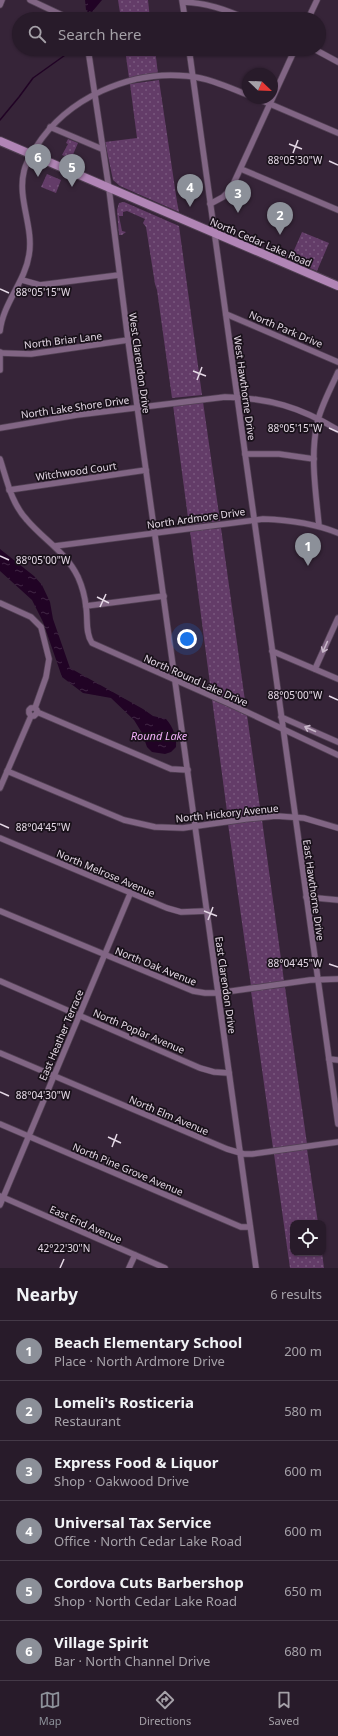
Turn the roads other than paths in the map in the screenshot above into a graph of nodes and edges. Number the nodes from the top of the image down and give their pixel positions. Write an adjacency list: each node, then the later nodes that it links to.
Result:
1 (2, 0): 5 (street)
2 (30, 0): 6 (street)
3 (317, 0): 9 (street)
4 (182, 1): 7 (street); 8 (street)
5 (0, 5)
6 (56, 12)
7 (184, 12)
8 (230, 12)
9 (311, 12)
10 (89, 56): 18 (street, West Clarendon Drive)
11 (190, 56): 15 (street, West Hawthorne Drive)
12 (292, 56): 16 (street)
13 (326, 56): 14 (street)
14 (338, 62)
15 (193, 77): 17 (street); 18 (street); 27 (street, West Hawthorne Drive)
16 (278, 86)
17 (242, 93)
18 (95, 94): 20 (street); 23 (street, West Clarendon Drive)
19 (270, 104): 21 (street); 25 (street)
20 (50, 127): 23 (street); 24 (street)
21 (338, 133)
22 (0, 141): 24 (main road, North Cedar Lake Road)
23 (102, 149): 26 (street, West Clarendon Drive)
24 (31, 154): 26 (main road, North Cedar Lake Road); 31 (street)
25 (241, 169): 27 (street); 28 (street)
26 (109, 189): 29 (main road, North Cedar Lake Road); 30 (street, West Clarendon Drive)
27 (210, 204): 29 (street, West Hawthorne Drive)
28 (338, 210)
29 (215, 233): 32 (main road, North Cedar Lake Road); 33 (street, West Hawthorne Drive)
30 (119, 276): 31 (street); 35 (street, West Clarendon Drive)
31 (22, 280): 34 (street)
32 (338, 286)
33 (226, 314): 37 (street, North Park Drive); 40 (street, West Hawthorne Drive)
34 (0, 331)
35 (128, 340): 36 (street, North Briar Lane); 41 (street, West Clarendon Drive)
36 (0, 353): 38 (street)
37 (338, 362)
38 (0, 370)
39 (338, 372): 42 (street)
40 (238, 397): 41 (street, North Lake Shore Drive); 42 (street, North Lake Shore Drive); 45 (street, West Hawthorne Drive)
41 (137, 407): 43 (street, North Lake Shore Drive); 48 (street, West Clarendon Drive)
42 (318, 419): 44 (street, North Lake Shore Drive); 47 (street)
43 (0, 428)
44 (338, 430)
45 (245, 454): 47 (street); 50 (street, West Hawthorne Drive)
46 (0, 459): 49 (street)
47 (314, 459): 51 (street)
48 (146, 470): 49 (street, Witchwood Court); 52 (street, West Clarendon Drive)
49 (9, 490): 54 (street)
50 (254, 519): 51 (street, North Ardmore Drive); 52 (street, North Ardmore Drive); 59 (street, West Hawthorne Drive)
51 (319, 526): 53 (street, North Ardmore Drive)
52 (155, 533): 54 (street, North Ardmore Drive); 55 (street, West Clarendon Drive)
53 (338, 533)
54 (55, 546): 57 (street)
55 (164, 596): 57 (street); 62 (street, West Clarendon Drive)
56 (0, 603): 63 (street)
57 (86, 606): 62 (street, North Round Lake Drive)
58 (338, 618): 60 (street, one-way to 60)
59 (272, 651): 60 (street); 64 (street, West Hawthorne Drive)
60 (315, 669): 61 (street)
61 (338, 679)
62 (176, 680): 65 (street, North Round Lake Drive); 68 (street, East Clarendon Drive)
63 (36, 710): 68 (street); 69 (street)
64 (281, 717): 65 (street, West Hawthorne Drive); 66 (street, one-way to 64)
65 (283, 729): 67 (street, North Round Lake Drive); 71 (street, East Hawthorne Drive)
66 (338, 742)
67 (338, 755)
68 (188, 770): 72 (street, East Clarendon Drive)
69 (7, 771): 70 (street); 72 (street, North Hickory Avenue)
70 (0, 788)
71 (295, 817): 72 (street, North Hickory Avenue); 73 (street, North Hickory Avenue); 76 (street, East Hawthorne Drive)
72 (196, 826): 79 (street, East Clarendon Drive)
73 (338, 828)
74 (0, 838): 75 (street, North Melrose Avenue)
75 (130, 894): 79 (street, North Melrose Avenue); 80 (street, East Heather Terrace)
76 (306, 897): 77 (street); 82 (street, East Hawthorne Drive)
77 (338, 900)
78 (0, 910): 80 (street, North Oak Avenue)
79 (207, 911): 84 (street, East Clarendon Drive)
80 (104, 955): 84 (street, North Oak Avenue); 85 (street, East Heather Terrace)
81 (338, 979): 82 (street, North Oak Avenue)
82 (317, 980): 84 (street, North Oak Avenue); 87 (street, East Hawthorne Drive)
83 (0, 981): 85 (street, North Poplar Avenue)
84 (218, 993): 89 (street, East Clarendon Drive)
85 (79, 1015): 89 (street, North Poplar Avenue); 90 (street, East Heather Terrace)
86 (0, 1053): 90 (street, North Elm Avenue)
87 (329, 1059): 88 (street); 92 (street, East Hawthorne Drive)
88 (338, 1060)
89 (229, 1073): 95 (street, East Clarendon Drive)
90 (54, 1075): 93 (street, East Heather Terrace); 95 (street, North Elm Avenue)
91 (0, 1124): 93 (street, North Pine Grove Avenue)
92 (338, 1124)
93 (28, 1136): 96 (street, East Heather Terrace); 98 (street, North Pine Grove Avenue)
94 (338, 1142): 95 (street, North Elm Avenue)
95 (240, 1153): 98 (street, East Clarendon Drive)
96 (2, 1197): 97 (street, East Heather Terrace); 99 (street, East End Avenue)
97 (0, 1205)
98 (250, 1227): 102 (street, East Clarendon Drive)
99 (135, 1255): 100 (street); 101 (street, East End Avenue)
100 (129, 1268)
101 (165, 1268)
102 (256, 1268)

